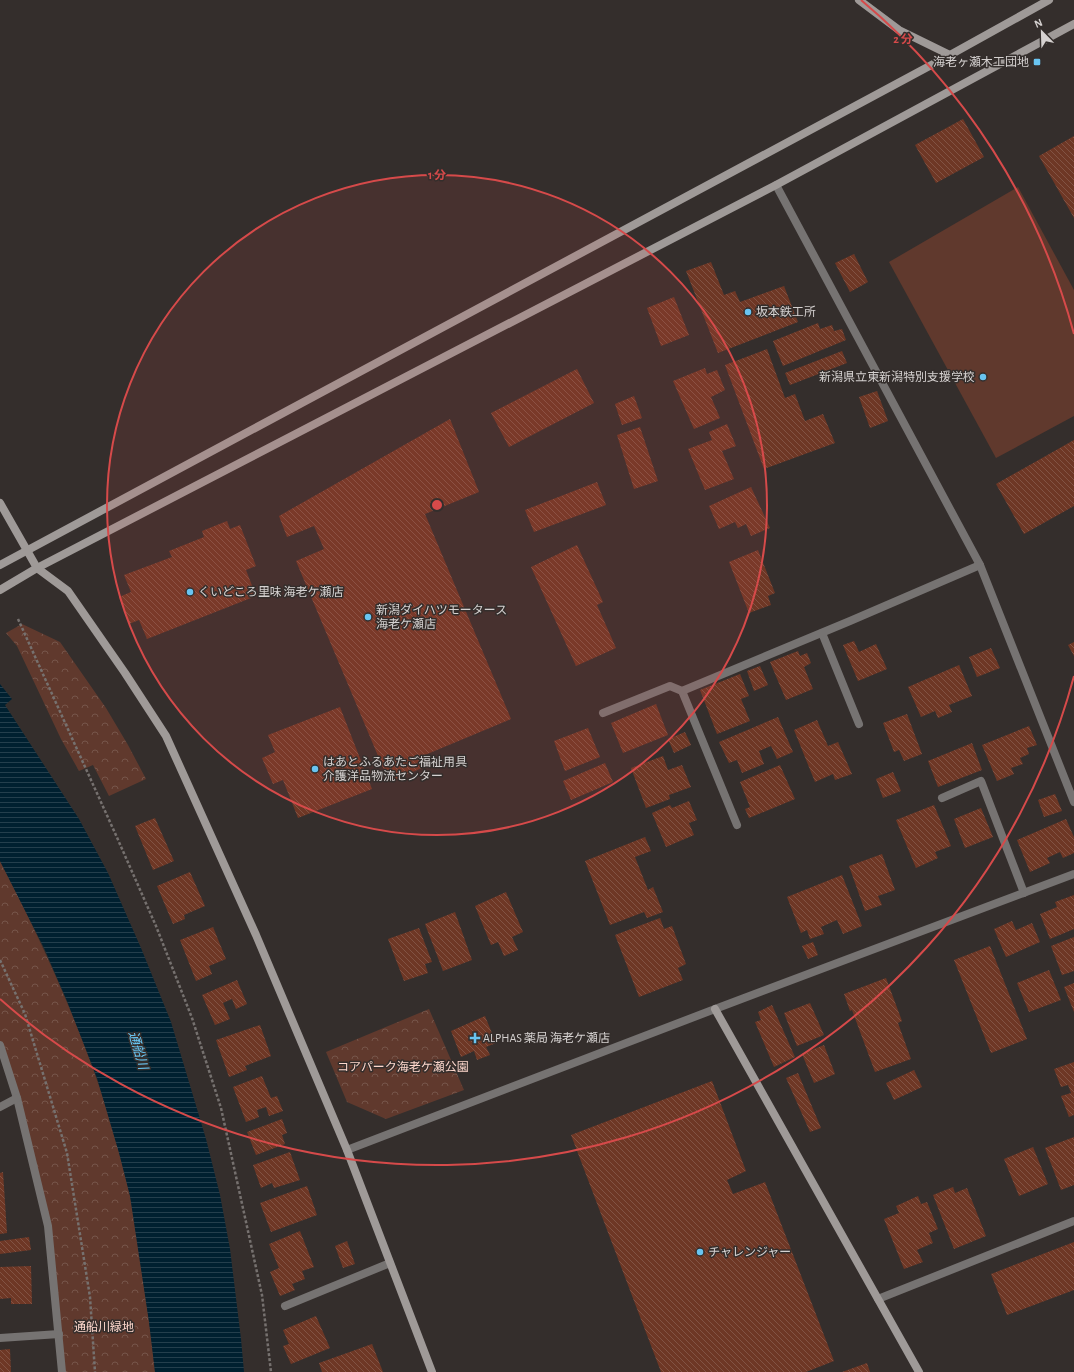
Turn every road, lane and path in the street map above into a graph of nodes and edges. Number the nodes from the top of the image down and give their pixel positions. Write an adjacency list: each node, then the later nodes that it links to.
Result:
1 (859, 0): 4 (street)
2 (1049, 0): 4 (street)
3 (1074, 24): 5 (street)
4 (950, 55): 8 (street)
5 (776, 185): 10 (street); 11 (street)
6 (0, 502): 7 (street)
7 (2, 512): 8 (street)
8 (26, 550): 9 (street); 11 (street)
9 (0, 565)
10 (980, 565): 14 (street); 19 (street)
11 (37, 568): 12 (street); 28 (street)
12 (0, 590)
13 (18, 619): 37 (path)
14 (822, 632): 15 (street); 17 (street)
15 (682, 690): 16 (street); 20 (street)
16 (603, 713)
17 (859, 724)
18 (942, 798): 22 (street)
19 (1074, 802)
20 (737, 825)
21 (1074, 874): 22 (street)
22 (1024, 893): 24 (street)
23 (0, 960): 36 (path)
24 (715, 1009): 28 (street); 31 (street)
25 (0, 1045): 26 (street)
26 (17, 1098): 27 (street); 33 (street)
27 (0, 1107)
28 (347, 1150): 30 (street)
29 (1074, 1221): 31 (street)
30 (390, 1263): 32 (street); 38 (street)
31 (878, 1299): 39 (street)
32 (285, 1306)
33 (59, 1334): 34 (street); 35 (street)
34 (0, 1338)
35 (62, 1372)
36 (95, 1372)
37 (271, 1372)
38 (432, 1372)
39 (920, 1372)

